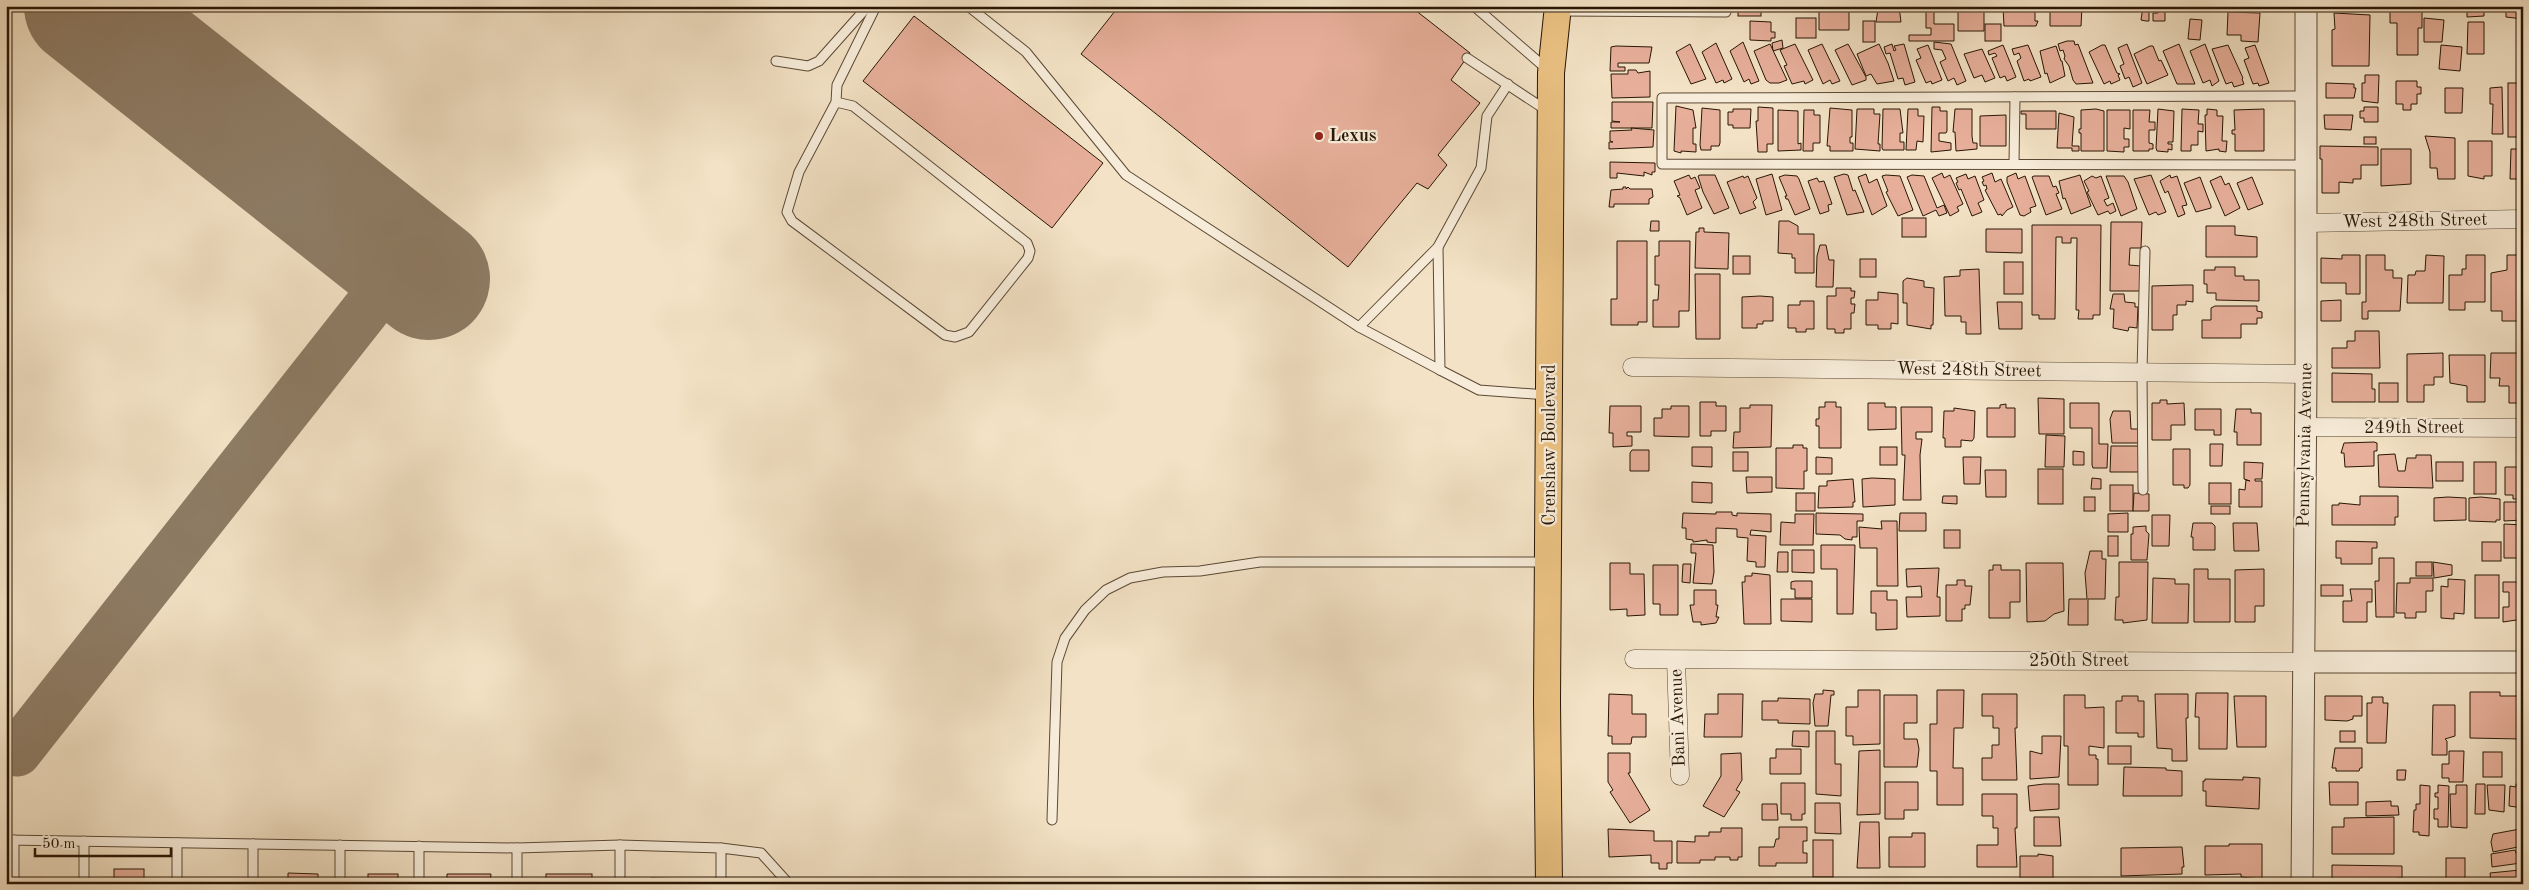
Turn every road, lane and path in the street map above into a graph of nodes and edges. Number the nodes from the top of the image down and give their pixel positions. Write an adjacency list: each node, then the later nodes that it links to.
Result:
1 (868, 6): 9 (lane)
2 (876, 6): 14 (lane)
3 (968, 6): 22 (lane)
4 (1474, 6): 10 (lane)
5 (2306, 6): 12 (street, Pennsylvania Avenue)
6 (1558, 9): 7 (lane); 10 (main road, Crenshaw Boulevard)
7 (1726, 12)
8 (1467, 58): 11 (lane)
9 (776, 61)
10 (1551, 73): 15 (main road, Crenshaw Boulevard)
11 (1508, 84): 15 (lane); 20 (lane)
12 (2306, 96): 13 (lane); 17 (street, Pennsylvania Avenue)
13 (2015, 97): 16 (lane); 16 (lane)
14 (836, 102): 14 (lane)
15 (1551, 112): 27 (main road, Crenshaw Boulevard)
16 (2014, 164): 17 (lane)
17 (2306, 165): 19 (street, Pennsylvania Avenue)
18 (2523, 219): 19 (street, West 248th Street)
19 (2306, 222): 26 (street, Pennsylvania Avenue)
20 (1438, 246): 22 (lane); 24 (lane)
21 (2145, 251): 25 (lane)
22 (1359, 327): 24 (lane)
23 (1632, 367): 25 (street, West 248th Street)
24 (1440, 370): 27 (lane)
25 (2142, 372): 26 (street, West 248th Street); 30 (lane)
26 (2306, 374): 28 (street, Pennsylvania Avenue)
27 (1550, 395): 31 (main road, Crenshaw Boulevard)
28 (2304, 427): 29 (street, 249th Street); 34 (street, Pennsylvania Avenue)
29 (2523, 428)
30 (2143, 490)
31 (1549, 562): 37 (lane); 57 (main road, Crenshaw Boulevard)
32 (1634, 659): 33 (street, 250th Street)
33 (1676, 660): 34 (street, 250th Street); 36 (street, Bani Avenue)
34 (2304, 662): 35 (street, 250th Street); 58 (street, Pennsylvania Avenue)
35 (2523, 662)
36 (1680, 776)
37 (1052, 820)
38 (10, 840): 39 (lane); 47 (lane)
39 (84, 841): 40 (lane); 48 (lane)
40 (177, 842): 41 (lane); 49 (lane)
41 (253, 844): 42 (lane); 50 (lane)
42 (340, 845): 44 (lane); 51 (lane)
43 (620, 845): 45 (lane); 46 (lane); 54 (lane)
44 (419, 846): 45 (lane); 52 (lane)
45 (517, 848): 53 (lane)
46 (720, 848): 55 (lane); 56 (lane)
47 (14, 884)
48 (84, 884)
49 (177, 884)
50 (253, 884)
51 (340, 884)
52 (419, 884)
53 (517, 884)
54 (620, 884)
55 (721, 884)
56 (789, 884)
57 (1549, 884)
58 (2302, 884)

